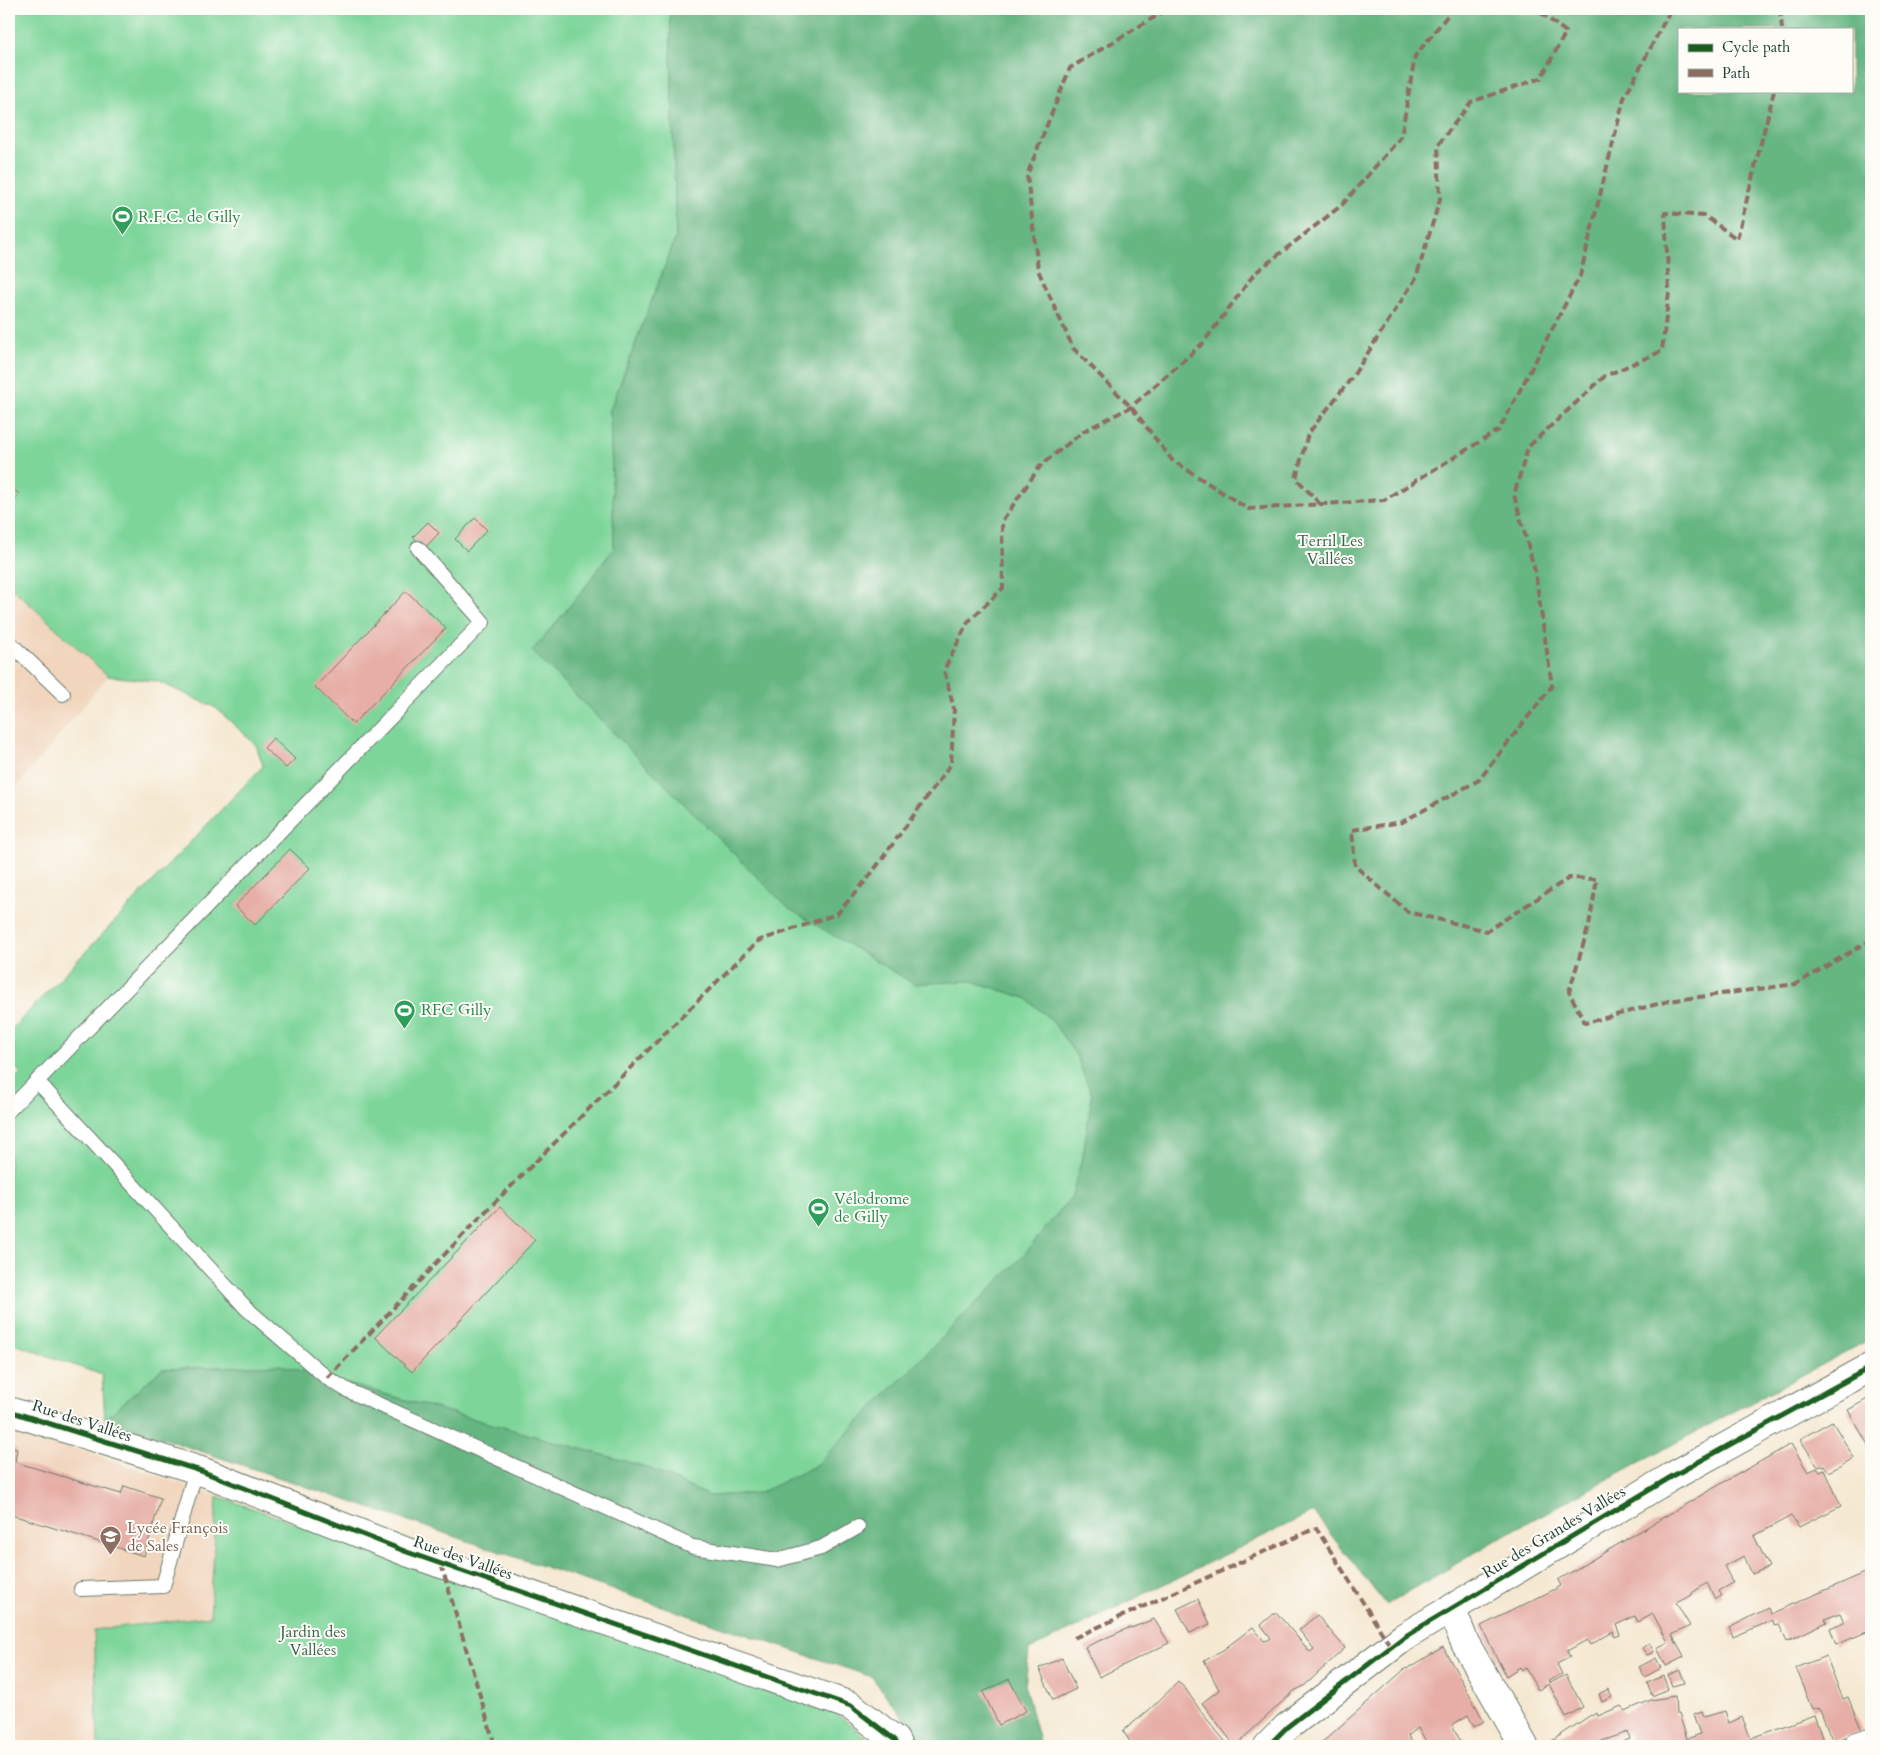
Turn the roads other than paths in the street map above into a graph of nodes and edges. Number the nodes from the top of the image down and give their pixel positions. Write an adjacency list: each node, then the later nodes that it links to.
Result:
1 (418, 548): 4 (lane)
2 (9, 642): 3 (lane)
3 (63, 694)
4 (37, 1081): 5 (lane); 9 (lane)
5 (9, 1110)
6 (1871, 1367): 11 (street, Rue des Grandes Vallées)
7 (9, 1411): 8 (street, Rue des Vallées)
8 (196, 1470): 10 (lane); 13 (street, Rue des Vallées)
9 (858, 1527)
10 (81, 1589)
11 (1451, 1609): 14 (street, Rue des Grandes Vallées); 15 (street)
12 (1871, 1742): 16 (street)
13 (898, 1746)
14 (1268, 1746)
15 (1524, 1746)
16 (1858, 1746)

